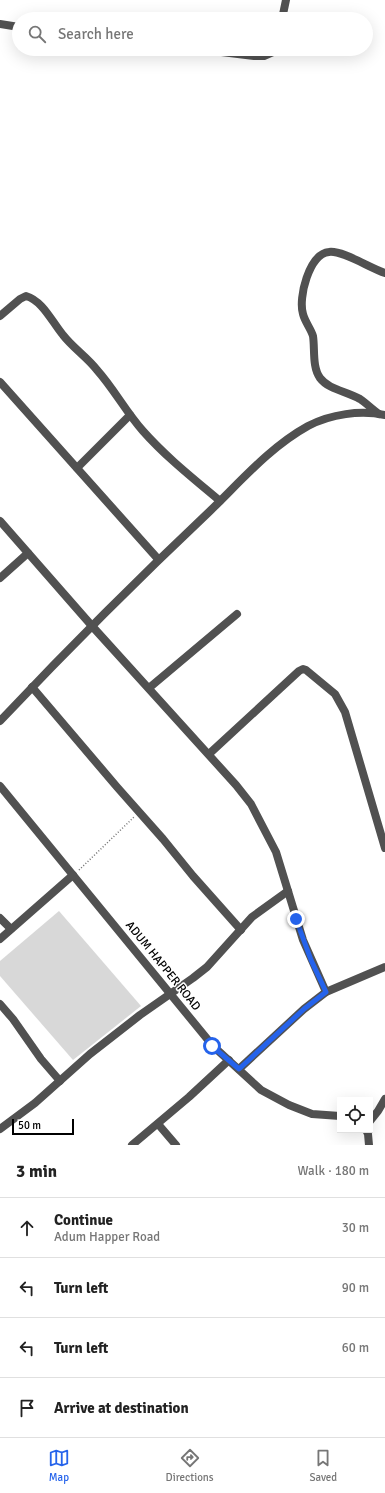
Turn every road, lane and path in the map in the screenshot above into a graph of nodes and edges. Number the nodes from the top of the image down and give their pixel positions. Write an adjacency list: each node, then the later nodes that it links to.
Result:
1 (286, 0): 2 (street)
2 (283, 12)
3 (0, 24): 4 (street)
4 (12, 26)
5 (385, 273): 9 (street)
6 (0, 316): 8 (street)
7 (0, 382): 10 (street)
8 (130, 415): 10 (street); 11 (street)
9 (382, 415): 11 (street)
10 (77, 468): 14 (street)
11 (220, 501): 14 (street)
12 (0, 521): 13 (street)
13 (28, 553): 15 (street); 17 (street)
14 (158, 559): 17 (street)
15 (0, 578)
16 (237, 614): 19 (street)
17 (92, 626): 18 (street); 19 (street)
18 (32, 687): 20 (street); 23 (street)
19 (149, 688): 21 (street)
20 (0, 721)
21 (209, 754): 24 (street); 26 (street)
22 (0, 786): 25 (street, ADUM HAPPER ROAD)
23 (140, 812): 25 (path); 29 (street)
24 (385, 848)
25 (73, 875): 28 (street); 33 (street, ADUM HAPPER ROAD)
26 (288, 891): 29 (street); 32 (street)
27 (0, 918): 28 (street)
28 (11, 929): 30 (street)
29 (241, 930): 33 (street)
30 (0, 939)
31 (385, 967): 32 (street)
32 (326, 992): 36 (street)
33 (169, 993): 35 (street, ADUM HAPPER ROAD); 37 (street)
34 (0, 1004): 37 (street)
35 (229, 1060): 36 (street, ADUM HAPPER ROAD); 41 (street)
36 (239, 1069): 39 (street, ADUM HAPPER ROAD)
37 (60, 1081): 42 (street)
38 (385, 1099): 40 (street)
39 (337, 1116)
40 (373, 1117)
41 (158, 1124): 44 (street); 45 (street)
42 (0, 1129)
43 (368, 1133): 46 (street)
44 (132, 1145)
45 (176, 1145)
46 (369, 1145)

